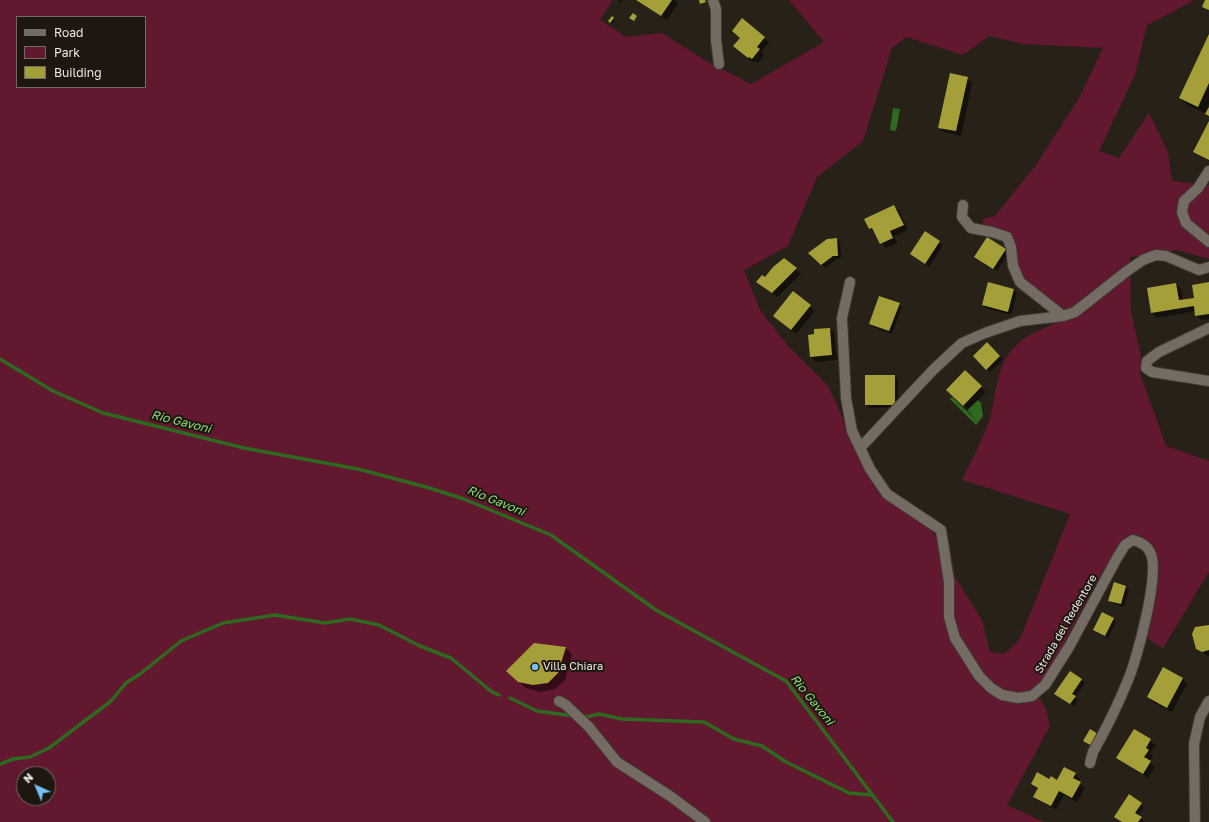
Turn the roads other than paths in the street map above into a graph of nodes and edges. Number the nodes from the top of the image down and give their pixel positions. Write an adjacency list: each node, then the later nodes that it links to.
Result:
1 (713, 0): 2 (street)
2 (719, 64)
3 (1209, 171): 5 (street)
4 (963, 205): 8 (street)
5 (1209, 242)
6 (1209, 267): 8 (street)
7 (850, 282): 11 (street)
8 (1063, 316): 11 (street)
9 (1209, 328): 10 (street)
10 (1209, 381)
11 (861, 447): 14 (street, Strada del Redentore)
12 (559, 701): 15 (street)
13 (1209, 701): 16 (street)
14 (1090, 763)
15 (705, 822)
16 (1195, 822)

